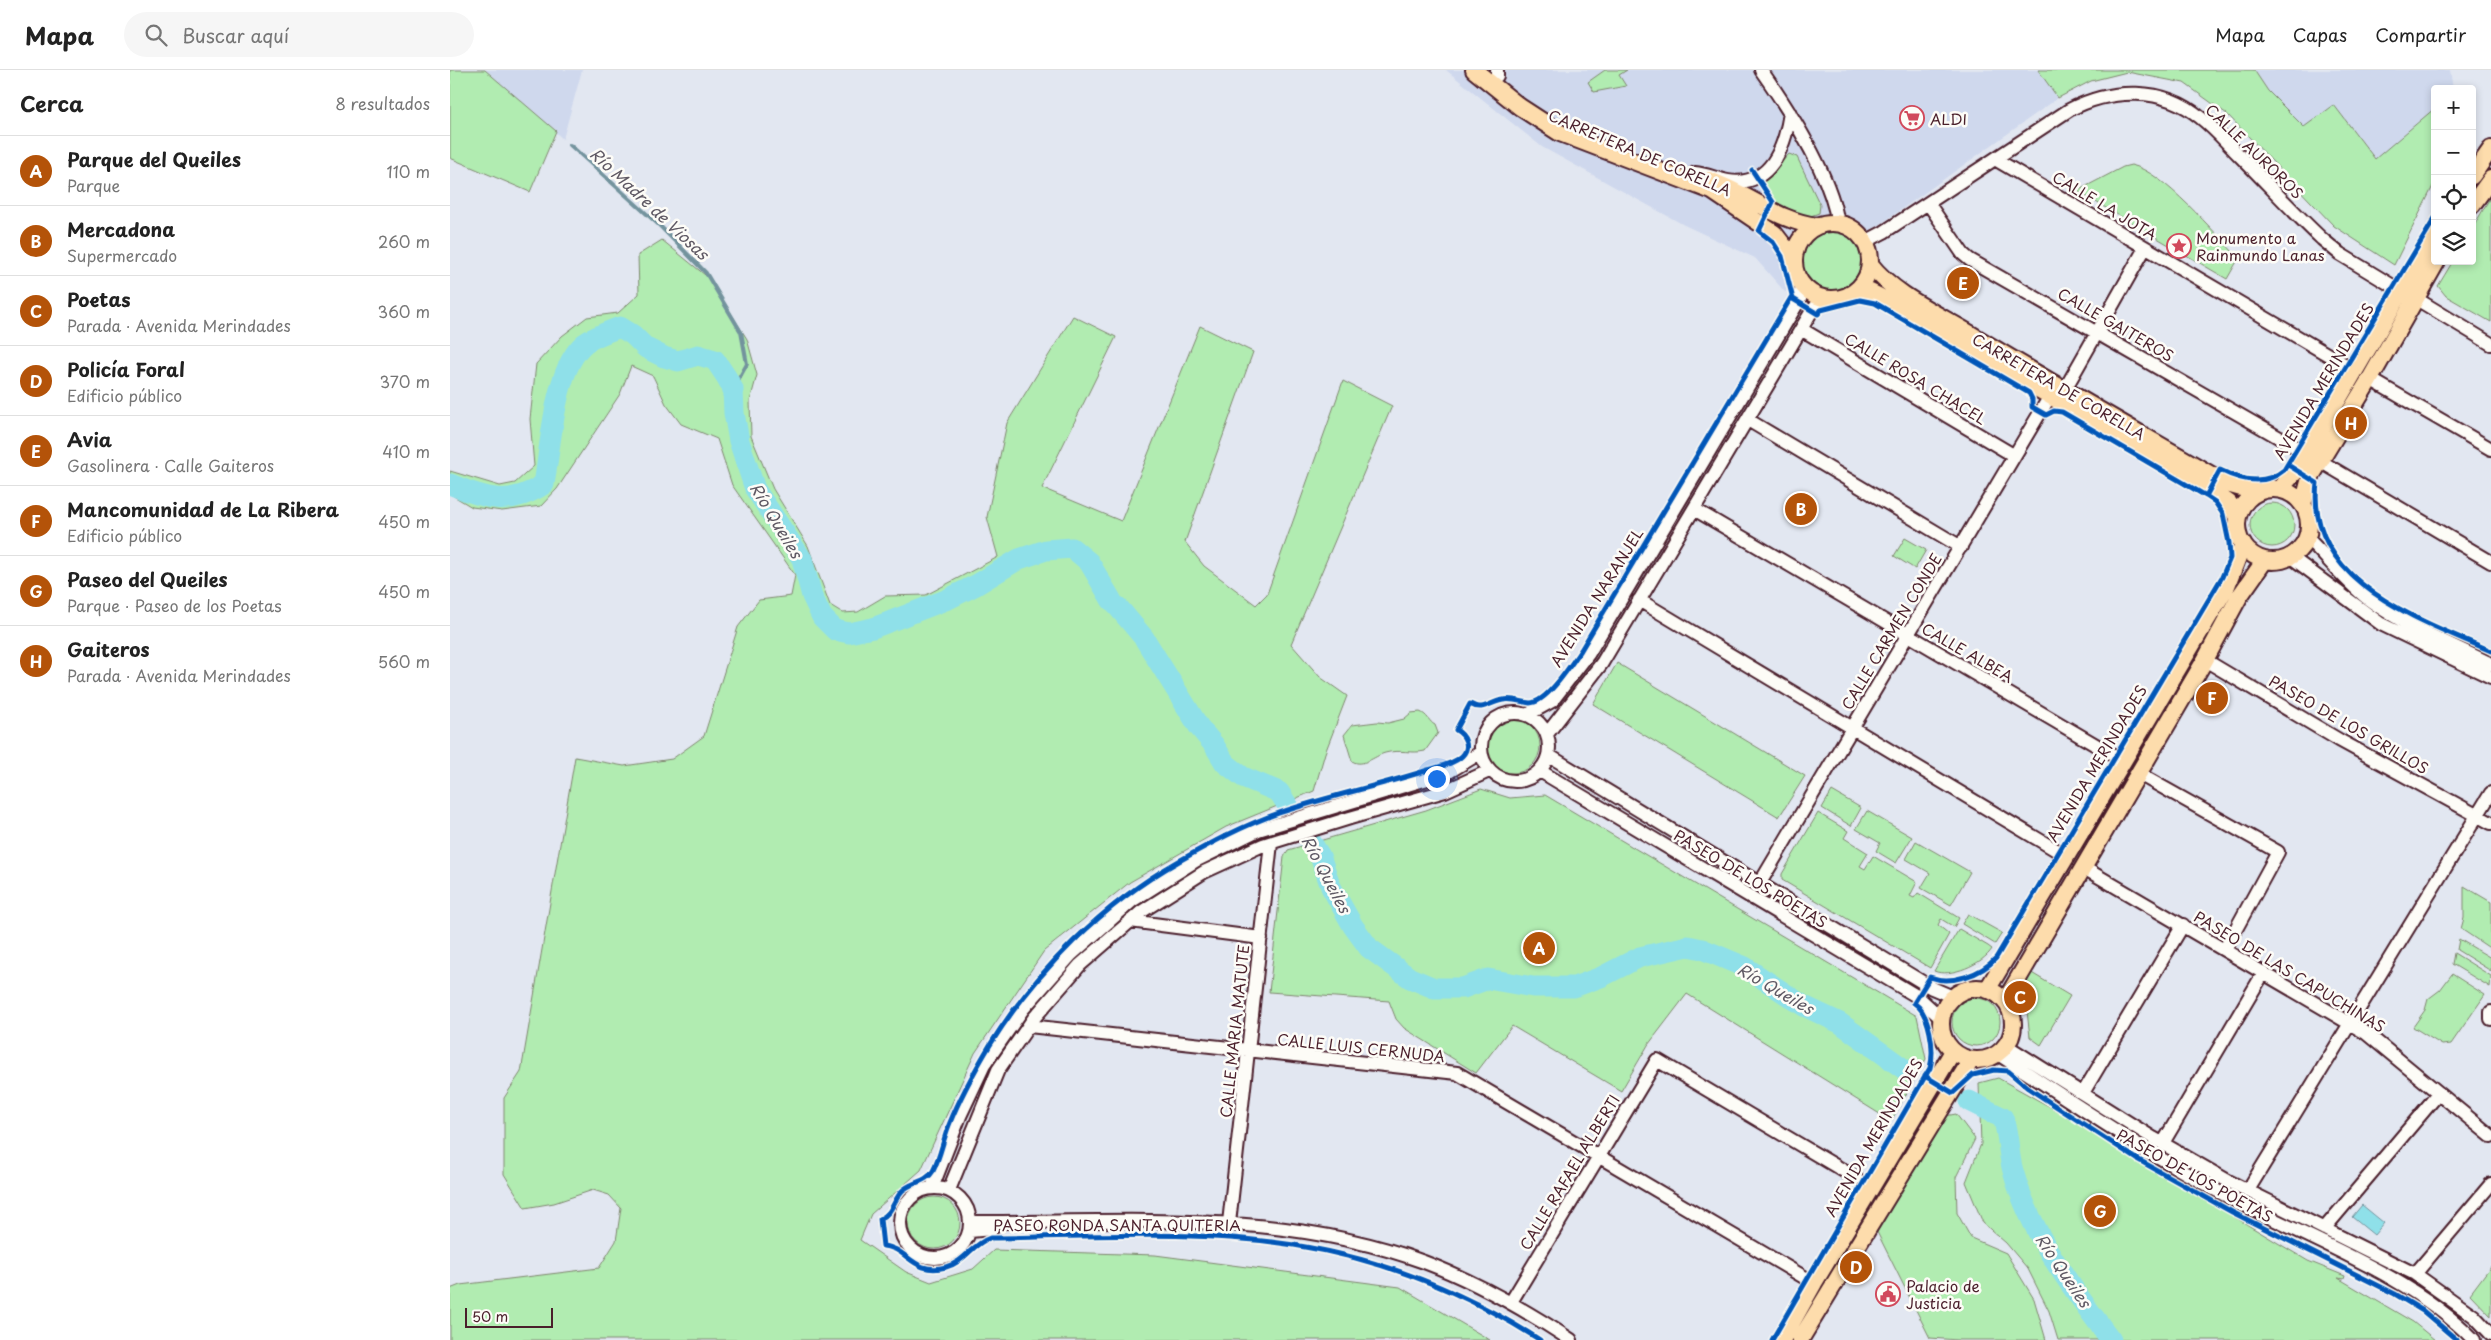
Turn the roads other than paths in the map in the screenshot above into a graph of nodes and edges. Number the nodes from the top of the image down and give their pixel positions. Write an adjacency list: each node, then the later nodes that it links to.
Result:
1 (1474, 70): 17 (main road, CARRETERA DE CORELLA)
2 (1761, 70): 4 (street)
3 (1495, 72): 7 (main road, CARRETERA DE CORELLA)
4 (1790, 113): 7 (street); 12 (street)
5 (2491, 149): 8 (main road)
6 (1994, 159): 11 (street, CALLE AUROROS); 16 (street, CALLE LA JOTA); 22 (street, CALLE AUROROS)
7 (1694, 173): 13 (main road, CARRETERA DE CORELLA)
8 (2473, 175)
9 (2491, 179): 10 (main road)
10 (2476, 200)
11 (1928, 202): 14 (street, CALLE AUROROS); 25 (street, CALLE GAITEROS)
12 (1838, 224): 13 (main road); 14 (main road)
13 (1816, 226): 17 (main road)
14 (1865, 242): 18 (main road)
15 (2431, 243): 22 (main road, AVENIDA MERINDADES)
16 (2145, 248): 25 (street, CALLE CARMEN CONDE); 27 (street, CALLE LA JOTA)
17 (1794, 259): 20 (main road)
18 (1870, 264): 21 (main road); 29 (main road, CARRETERA DE CORELLA)
19 (2434, 265): 22 (main road, AVENIDA MERINDADES)
20 (1802, 284): 23 (main road); 50 (street, AVENIDA NARANJEL)
21 (1857, 291): 23 (main road); 29 (main road, CARRETERA DE CORELLA)
22 (2408, 295): 26 (street, CALLE AUROROS); 27 (main road, AVENIDA MERINDADES); 28 (main road, AVENIDA MERINDADES)
23 (1822, 298): 24 (street)
24 (1801, 329): 30 (street); 32 (street, CALLE ROSA CHACEL)
25 (2097, 332): 29 (street, CALLE CARMEN CONDE); 33 (street, CALLE GAITEROS)
26 (2491, 344)
27 (2354, 370): 33 (main road, AVENIDA MERINDADES)
28 (2370, 380): 31 (street); 33 (main road, AVENIDA MERINDADES)
29 (2058, 393): 32 (street, CALLE CARMEN CONDE); 35 (main road, CARRETERA DE CORELLA); 38 (main road, CARRETERA DE CORELLA)
30 (1748, 420): 37 (street); 41 (street)
31 (2491, 449)
32 (2013, 455): 41 (street, CALLE CARMEN CONDE)
33 (2313, 457): 34 (main road, AVENIDA MERINDADES); 36 (main road, AVENIDA MERINDADES); 44 (street, CALLE GAITEROS)
34 (2280, 489): 35 (main road); 36 (main road)
35 (2256, 492): 38 (main road)
36 (2303, 504): 39 (main road)
37 (1694, 508): 45 (street); 46 (street, CALLE ALBEA)
38 (2238, 517): 40 (main road)
39 (2307, 538): 42 (main road); 48 (street)
40 (2243, 544): 43 (main road); 55 (main road, AVENIDA MERINDADES)
41 (1961, 547): 46 (street, CALLE CARMEN CONDE)
42 (2291, 557): 43 (main road); 49 (street)
43 (2265, 560): 47 (main road)
44 (2491, 562)
45 (1639, 600): 51 (street); 52 (street)
46 (1908, 636): 51 (street, CALLE CARMEN CONDE); 55 (street, CALLE ALBEA)
47 (2205, 660): 58 (main road); 60 (street, PASEO DE LOS GRILLOS)
48 (2488, 661)
49 (2491, 677)
50 (1527, 715): 52 (street); 53 (street)
51 (1852, 728): 63 (street); 65 (street, CALLE CARMEN CONDE)
52 (1546, 734): 54 (street)
53 (1480, 753): 56 (street); 90 (street)
54 (1548, 756): 57 (street); 65 (street, PASEO DE LOS POETAS)
55 (2123, 762): 63 (main road, AVENIDA MERINDADES)
56 (1489, 770): 57 (street); 62 (street)
57 (1540, 771): 75 (street, PASEO DE LOS POETAS)
58 (2139, 774): 64 (main road); 69 (street)
59 (2491, 793): 60 (street)
60 (2478, 815): 61 (street, PASEO DE LOS GRILLOS); 77 (street)
61 (2491, 823)
62 (1271, 843): 66 (street); 68 (street, CALLE MARIA MATUTE)
63 (2066, 856): 71 (main road, AVENIDA MERINDADES)
64 (2084, 868): 67 (street, PASEO DE LAS CAPUCHINAS); 73 (main road)
65 (1760, 883): 72 (street, PASEO DE LOS POETAS)
66 (1130, 921): 68 (street); 78 (street)
67 (2183, 925): 69 (street, PASEO DE LAS CAPUCHINAS); 83 (street)
68 (1261, 938): 81 (street, CALLE MARIA MATUTE)
69 (2225, 949): 70 (street, PASEO DE LAS CAPUCHINAS)
70 (2264, 972): 77 (street, PASEO DE LAS CAPUCHINAS); 86 (street)
71 (1987, 990): 72 (main road); 73 (main road)
72 (1953, 997): 75 (main road)
73 (2005, 1001): 79 (main road)
74 (2491, 1012): 76 (street)
75 (1942, 1019): 80 (main road)
76 (2491, 1020)
77 (2350, 1023): 84 (street, PASEO DE LAS CAPUCHINAS); 92 (street)
78 (1029, 1026): 81 (street, CALLE LUIS CERNUDA); 91 (street)
79 (2002, 1050): 82 (main road); 83 (street, PASEO DE LOS POETAS); 104 (street, PASEO DE LOS POETAS)
80 (1953, 1051): 82 (main road); 97 (main road, AVENIDA MERINDADES)
81 (1248, 1052): 87 (street, CALLE LUIS CERNUDA); 93 (street, CALLE MARIA MATUTE)
82 (1971, 1060): 103 (main road)
83 (2083, 1093): 86 (street, PASEO DE LOS POETAS)
84 (2439, 1093): 85 (street, PASEO DE LAS CAPUCHINAS); 95 (street)
85 (2491, 1136)
86 (2163, 1143): 92 (street, PASEO DE LOS POETAS)
87 (1598, 1155): 88 (street, CALLE RAFAEL ALBERTI); 97 (street, CALLE LUIS CERNUDA); 98 (street, CALLE RAFAEL ALBERTI)
88 (1856, 1178)
89 (2491, 1184): 96 (street)
90 (932, 1188): 91 (street); 94 (street)
91 (949, 1190): 94 (street)
92 (2248, 1190): 95 (street, PASEO DE LOS POETAS)
93 (1229, 1223): 94 (street, PASEO RONDA SANTA QUITERIA); 98 (street, PASEO RONDA SANTA QUITERIA)
94 (970, 1226): 100 (street, PASEO RONDA SANTA QUITERIA)
95 (2324, 1229): 96 (street, PASEO DE LOS POETAS)
96 (2415, 1274): 99 (street, PASEO DE LOS POETAS)
97 (1814, 1283): 102 (main road, AVENIDA MERINDADES)
98 (1511, 1302): 101 (street, PASEO RONDA SANTA QUITERIA)
99 (2491, 1334)
100 (1561, 1340)
101 (1571, 1340)
102 (1782, 1340)
103 (1800, 1340)
104 (2474, 1340)

